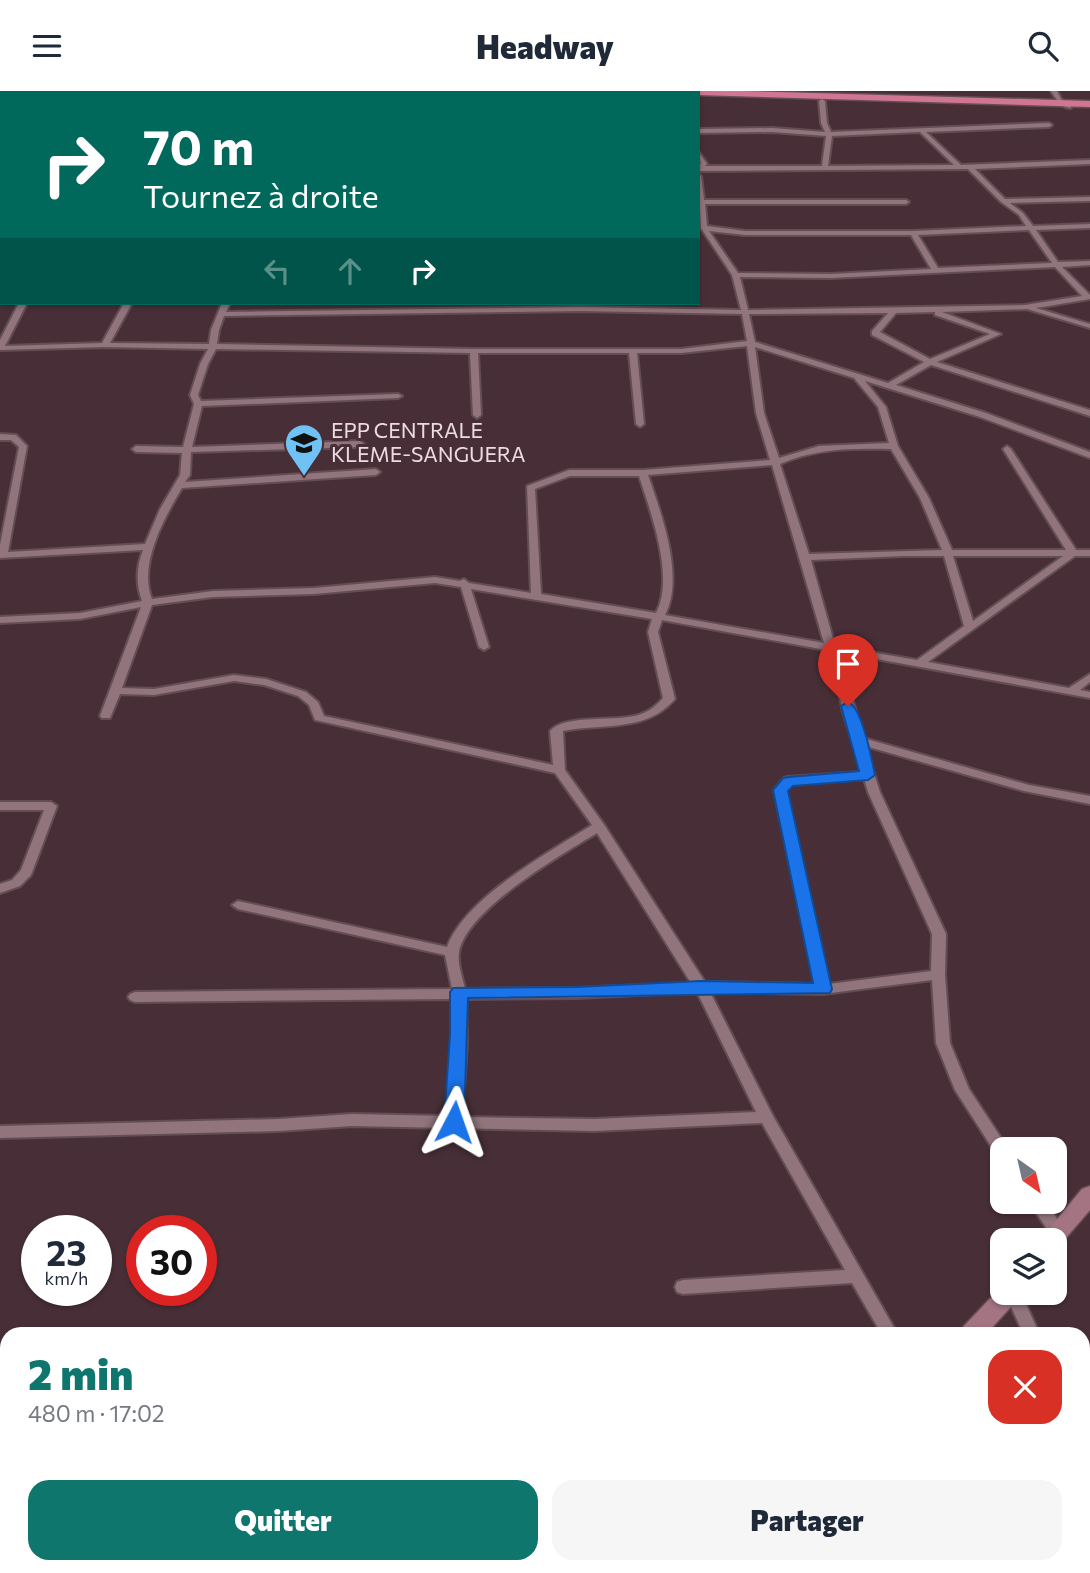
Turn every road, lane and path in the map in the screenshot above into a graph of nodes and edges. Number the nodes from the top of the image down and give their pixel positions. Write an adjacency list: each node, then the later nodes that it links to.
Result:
1 (811, 91): 5 (street)
2 (1054, 91): 6 (street)
3 (700, 93): 5 (highway)
4 (700, 97): 5 (highway)
5 (821, 99): 6 (highway); 11 (street)
6 (1066, 105): 7 (highway)
7 (1090, 106)
8 (1049, 125): 9 (street)
9 (921, 130): 11 (street); 13 (street)
10 (700, 131): 11 (street)
11 (829, 134): 16 (street)
12 (1090, 162): 14 (street)
13 (959, 167): 14 (street); 16 (street)
14 (970, 167): 18 (street)
15 (700, 168): 16 (street); 20 (street)
16 (825, 168)
17 (1090, 198): 18 (street)
18 (1003, 201): 23 (street)
19 (906, 202): 20 (street)
20 (701, 204): 21 (street)
21 (702, 225): 24 (street); 28 (street)
22 (1090, 226): 23 (street)
23 (1029, 227): 24 (street); 26 (street)
24 (912, 233): 27 (street)
25 (1090, 263): 26 (street)
26 (1056, 264): 27 (street); 29 (street)
27 (936, 271): 28 (street)
28 (736, 275): 39 (street)
29 (1088, 297): 36 (street)
30 (22, 305): 43 (street)
31 (127, 305): 46 (street)
32 (225, 305): 41 (street)
33 (334, 305): 40 (street)
34 (459, 306): 35 (street); 40 (street)
35 (534, 306): 39 (street)
36 (1025, 307): 38 (street); 44 (street)
37 (894, 310): 38 (street); 39 (street); 51 (street)
38 (929, 310): 51 (street)
39 (745, 312): 45 (street)
40 (332, 313): 41 (street)
41 (221, 314): 48 (street)
42 (0, 320): 43 (street)
43 (13, 320): 47 (street)
44 (1090, 326)
45 (751, 344): 50 (street); 52 (street); 66 (street)
46 (105, 345): 47 (street); 48 (street)
47 (0, 347)
48 (213, 348): 49 (street); 55 (street)
49 (474, 351): 50 (street); 57 (street)
50 (633, 351): 58 (street)
51 (930, 362): 53 (street); 56 (street)
52 (857, 376): 53 (street); 61 (street)
53 (889, 386): 65 (street)
54 (398, 396): 55 (street)
55 (198, 404): 64 (street)
56 (1090, 413)
57 (477, 415)
58 (640, 424)
59 (0, 437): 74 (street)
60 (360, 444): 64 (street)
61 (894, 446): 66 (street); 71 (street)
62 (136, 449): 64 (street)
63 (1007, 449): 72 (street)
64 (187, 450): 69 (street)
65 (1089, 454)
66 (776, 462): 68 (street); 75 (street)
67 (376, 472): 69 (street)
68 (643, 473): 77 (street); 79 (street)
69 (180, 485): 70 (street)
70 (148, 547): 74 (street); 78 (street)
71 (948, 552): 72 (street); 75 (street); 81 (street)
72 (1073, 553): 73 (street); 81 (street)
73 (1090, 553)
74 (1, 555)
75 (805, 557): 83 (street)
76 (464, 582): 77 (street); 78 (street); 82 (street)
77 (536, 595): 79 (street)
78 (148, 603): 80 (street); 86 (street)
79 (661, 617): 83 (street); 91 (street)
80 (0, 620)
81 (970, 628): 84 (street)
82 (484, 647)
83 (831, 649): 84 (street); 90 (street)
84 (919, 663): 87 (street)
85 (1090, 677): 87 (street)
86 (117, 691): 89 (street); 91 (street)
87 (1072, 691): 88 (street)
88 (1090, 695)
89 (106, 716)
90 (860, 741): 92 (street); 93 (street)
91 (559, 770): 95 (street)
92 (868, 775): 99 (street); 101 (street)
93 (1090, 800)
94 (0, 806): 96 (street)
95 (599, 826): 98 (street); 100 (street)
96 (0, 889)
97 (238, 905): 98 (street)
98 (452, 952): 102 (street)
99 (938, 975): 101 (street); 107 (street)
100 (701, 987): 101 (street); 102 (street); 104 (street)
101 (824, 989)
102 (459, 992): 103 (street); 105 (street)
103 (135, 997)
104 (765, 1117): 105 (street); 110 (street)
105 (454, 1122): 106 (street)
106 (0, 1132)
107 (993, 1137)
108 (1090, 1195): 109 (street)
109 (1061, 1228)
110 (857, 1276): 111 (street); 114 (street)
111 (683, 1287)
112 (999, 1305): 115 (street)
113 (1017, 1305): 116 (street)
114 (886, 1327)
115 (978, 1327)
116 (1028, 1327)

